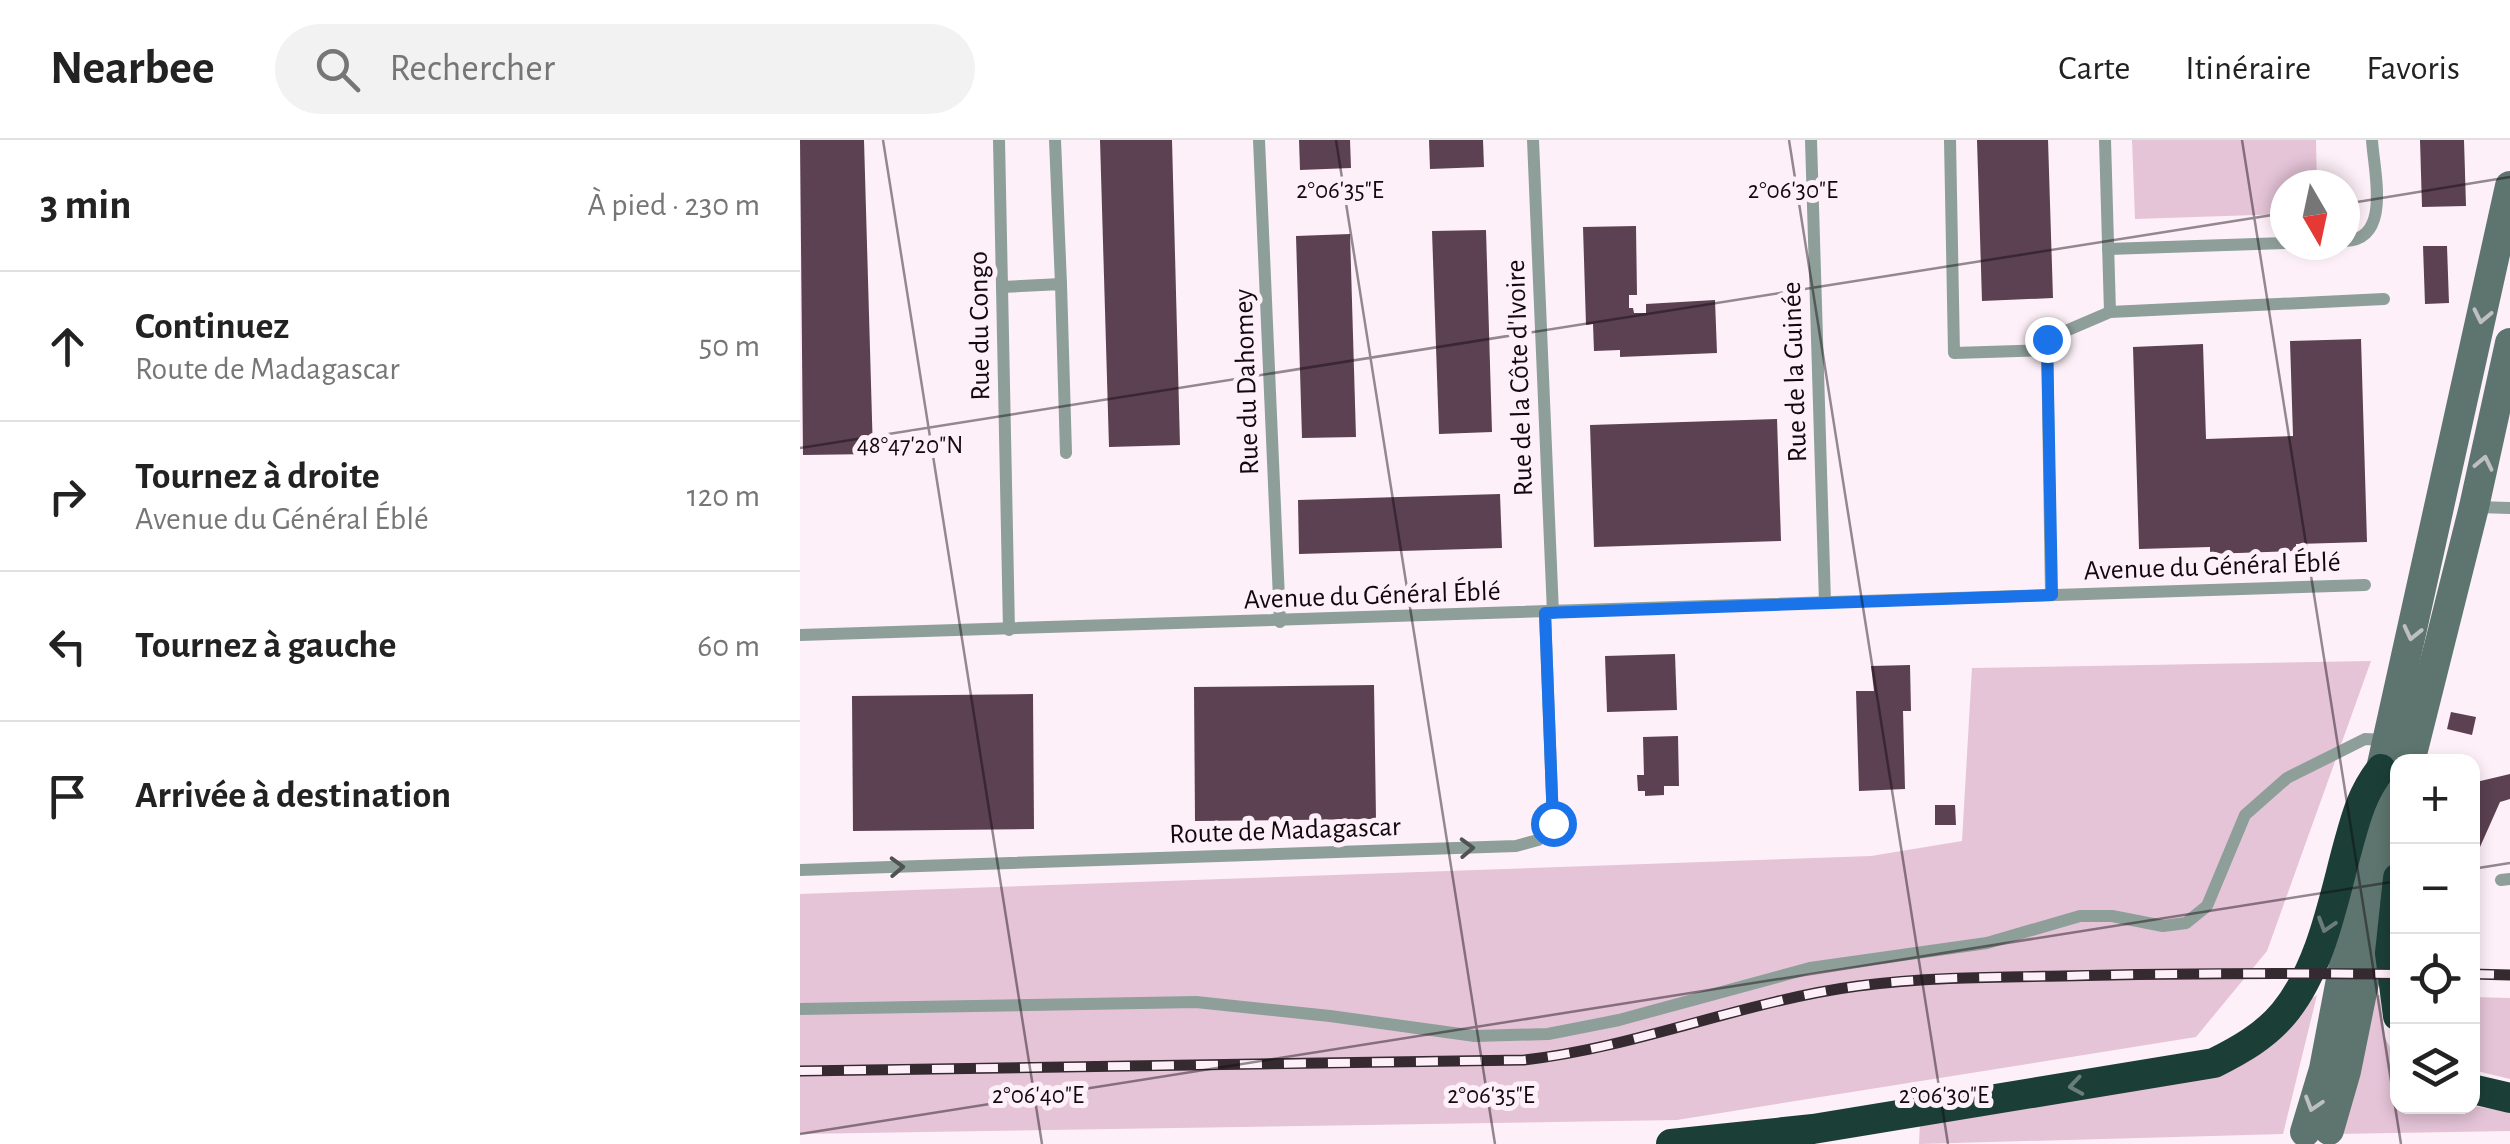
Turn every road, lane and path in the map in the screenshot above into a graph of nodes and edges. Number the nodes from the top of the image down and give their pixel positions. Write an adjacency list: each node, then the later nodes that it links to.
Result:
1 (999, 140): 14 (lane, Rue du Congo)
2 (1055, 140): 13 (lane)
3 (1259, 140): 26 (lane, Rue du Dahomey)
4 (1533, 140): 25 (lane, Rue de la Côte d'Ivoire)
5 (1810, 140): 24 (lane, Rue de la Guinée)
6 (1950, 140): 18 (lane)
7 (2104, 140): 12 (lane)
8 (2372, 140): 10 (lane)
9 (2510, 186): 29 (main road, one-way to 29)
10 (2360, 237)
11 (2270, 244): 12 (lane)
12 (2108, 249): 16 (lane)
13 (1060, 284): 14 (lane); 19 (lane)
14 (1002, 288): 27 (lane, Rue du Congo)
15 (2384, 299): 16 (lane)
16 (2110, 312): 18 (lane)
17 (2510, 343): 20 (main road, one-way to 17)
18 (2047, 350): 23 (lane)
19 (1066, 452)
20 (2474, 507): 21 (lane); 30 (main road)
21 (2510, 508)
22 (2366, 585): 23 (lane, Avenue du Général Éblé)
23 (2052, 595): 24 (lane, Avenue du Général Éblé)
24 (1825, 602): 25 (lane, Avenue du Général Éblé)
25 (1549, 613): 26 (lane, Avenue du Général Éblé); 35 (lane, Route de Madagascar, one-way to 25)
26 (1280, 622): 27 (lane, Avenue du Général Éblé)
27 (1009, 630): 28 (lane, Avenue du Général Éblé)
28 (800, 635)
29 (2394, 754)
30 (2394, 754)
31 (2390, 755): 36 (lane)
32 (2390, 760): 39 (highway, one-way to 39)
33 (2390, 771): 34 (main road, one-way to 34)
34 (2392, 844)
35 (800, 870)
36 (800, 1009)
37 (2480, 1091): 38 (highway)
38 (2510, 1098)
39 (1672, 1144)

